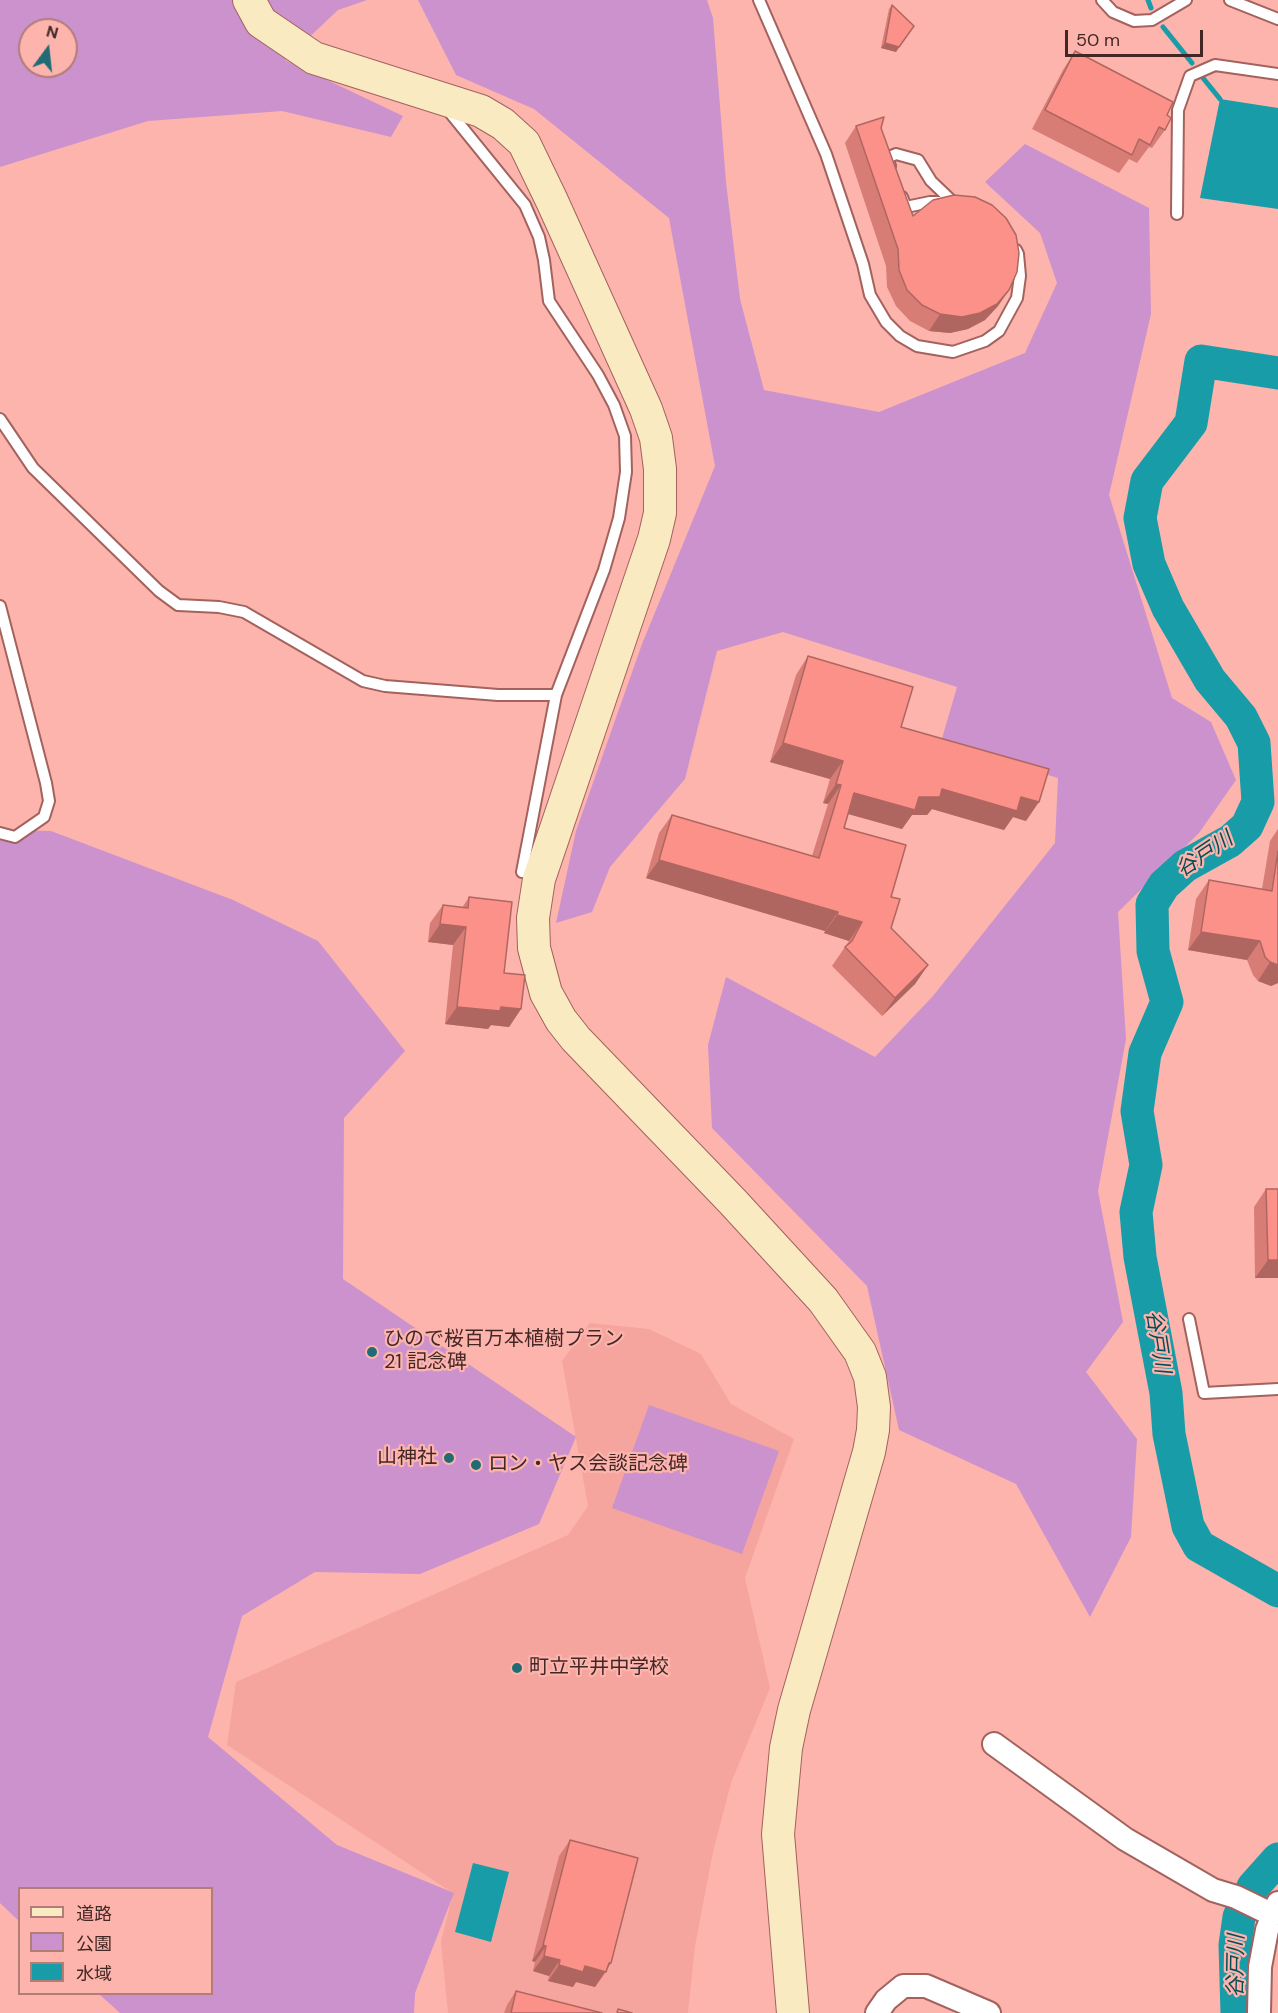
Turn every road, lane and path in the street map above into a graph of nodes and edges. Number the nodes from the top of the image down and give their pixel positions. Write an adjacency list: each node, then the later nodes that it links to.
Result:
1 (249, 0): 8 (street)
2 (759, 0): 11 (lane)
3 (1102, 0): 4 (lane)
4 (1186, 0)
5 (1230, 0): 6 (lane)
6 (1278, 19)
7 (1278, 74): 10 (lane)
8 (438, 98): 14 (lane); 21 (street)
9 (958, 203): 9 (lane)
10 (1177, 214)
11 (1013, 245)
12 (0, 419): 14 (lane)
13 (0, 606): 15 (lane)
14 (556, 695): 16 (lane)
15 (0, 833)
16 (522, 872)
17 (1190, 1319): 18 (lane)
18 (1278, 1389)
19 (994, 1744): 20 (street)
20 (1275, 1909): 24 (street)
21 (792, 2013)
22 (877, 2013): 23 (street)
23 (988, 2013)
24 (1259, 2013)

